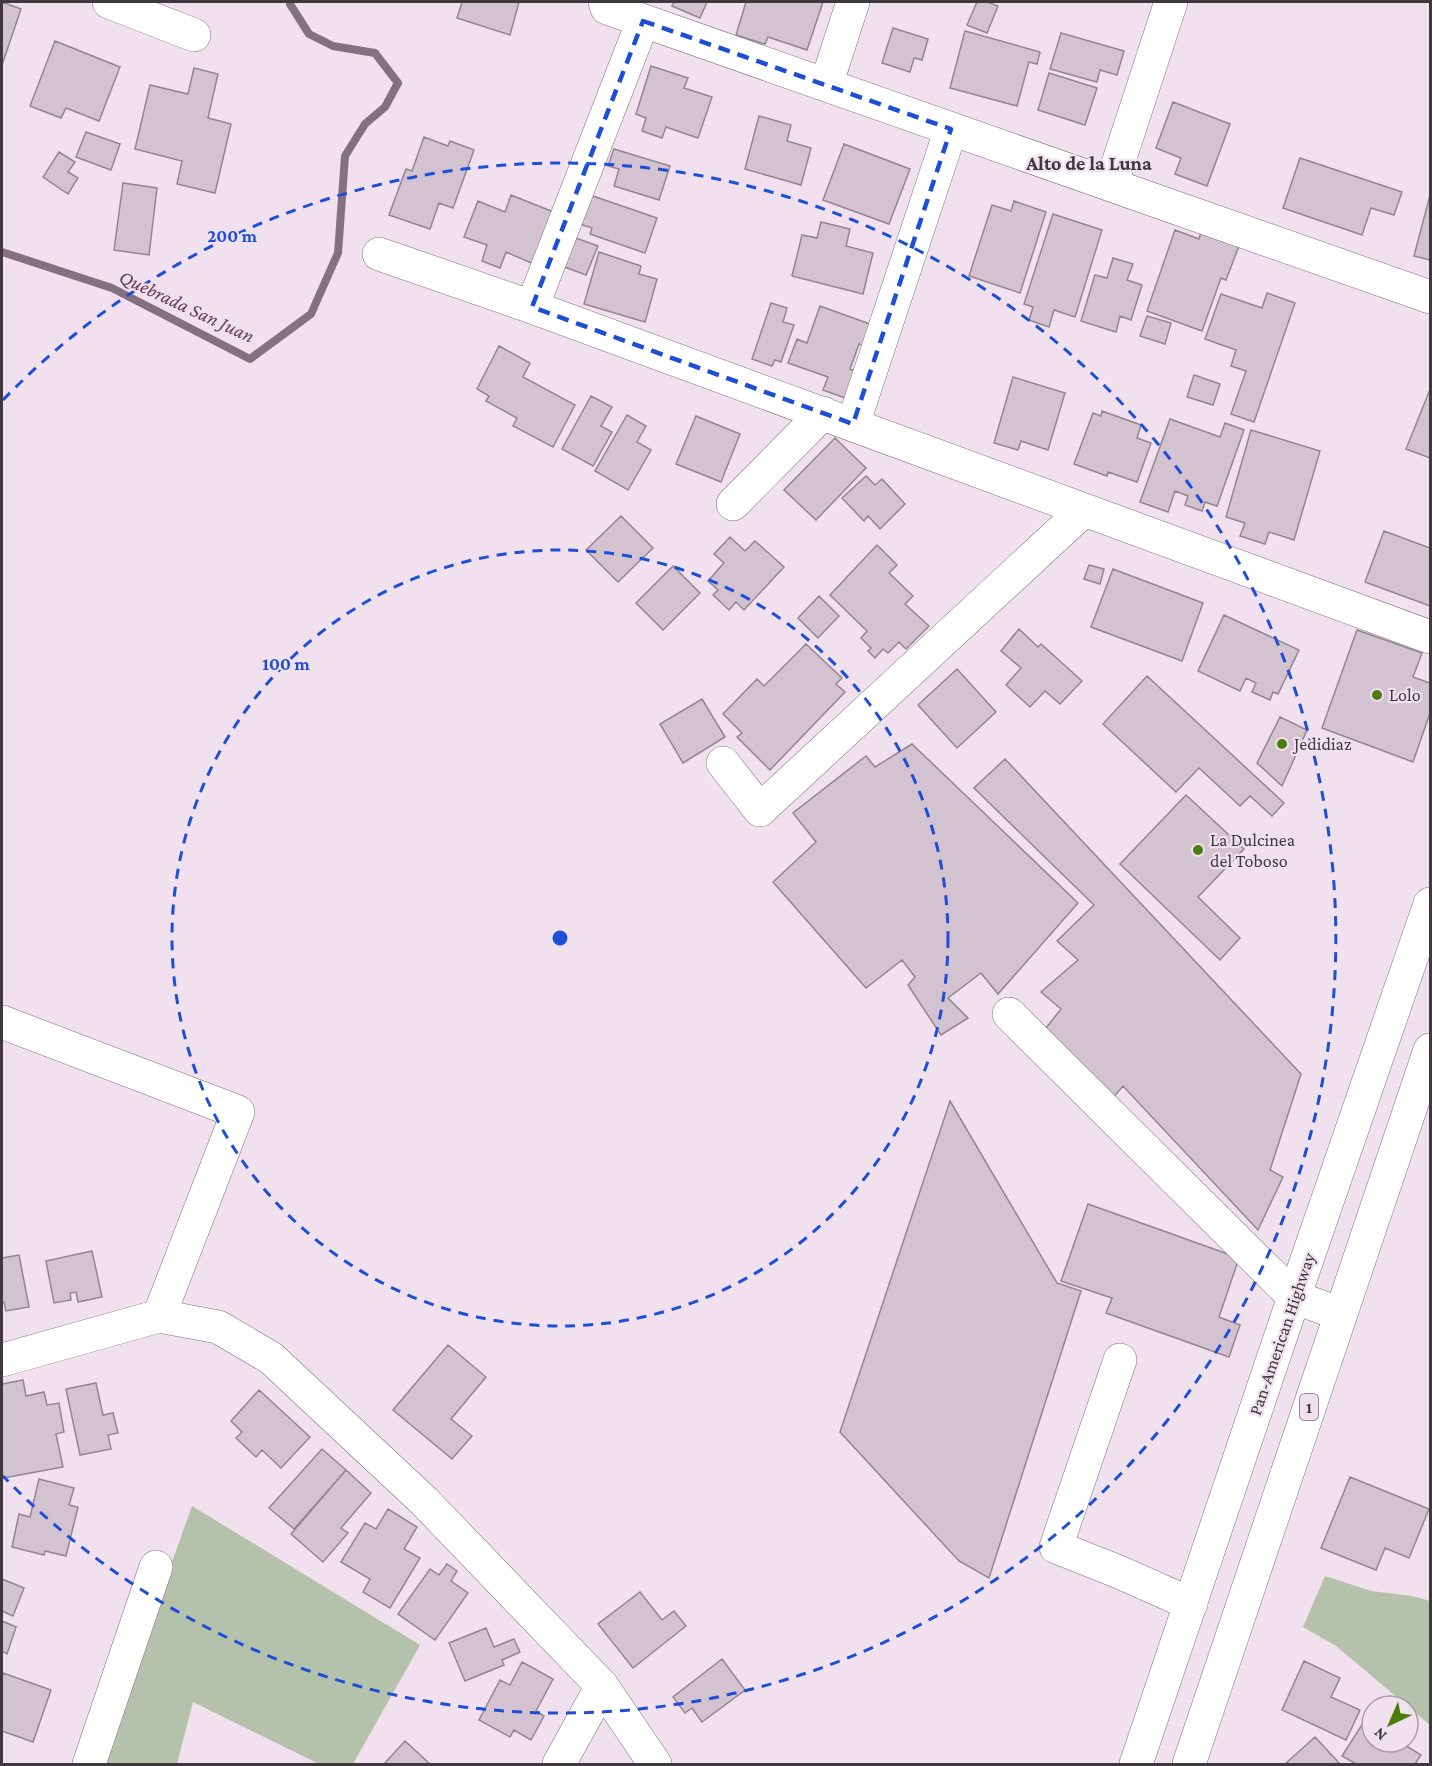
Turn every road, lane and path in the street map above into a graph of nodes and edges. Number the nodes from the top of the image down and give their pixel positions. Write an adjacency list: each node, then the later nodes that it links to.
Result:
1 (109, 2): 6 (main road)
2 (605, 2): 5 (main road)
3 (852, 2): 7 (main road)
4 (1172, 2): 9 (main road)
5 (643, 21): 7 (main road); 12 (main road)
6 (194, 35)
7 (826, 85): 8 (main road)
8 (951, 129): 9 (main road); 14 (main road)
9 (1112, 185): 11 (main road)
10 (379, 254): 12 (main road)
11 (1431, 297)
12 (532, 307): 13 (main road)
13 (823, 413): 14 (main road); 15 (main road)
14 (853, 424): 16 (main road)
15 (733, 504)
16 (1084, 510): 17 (main road); 18 (main road)
17 (1431, 637)
18 (723, 764)
19 (1431, 904): 23 (main road, Pan-American Highway)
20 (1009, 1014): 23 (main road)
21 (2, 1022): 25 (main road)
22 (1431, 1050): 24 (main road, 1)
23 (1294, 1297): 24 (main road); 29 (main road, Pan-American Highway)
24 (1340, 1314): 35 (main road, 1)
25 (159, 1316): 26 (main road); 30 (main road)
26 (2, 1360)
27 (1120, 1360): 29 (main road)
28 (156, 1566): 31 (main road)
29 (1191, 1604): 34 (main road, Pan-American Highway)
30 (602, 1686): 32 (main road); 33 (main road)
31 (89, 1764)
32 (559, 1764)
33 (655, 1764)
34 (1136, 1764)
35 (1189, 1764)

